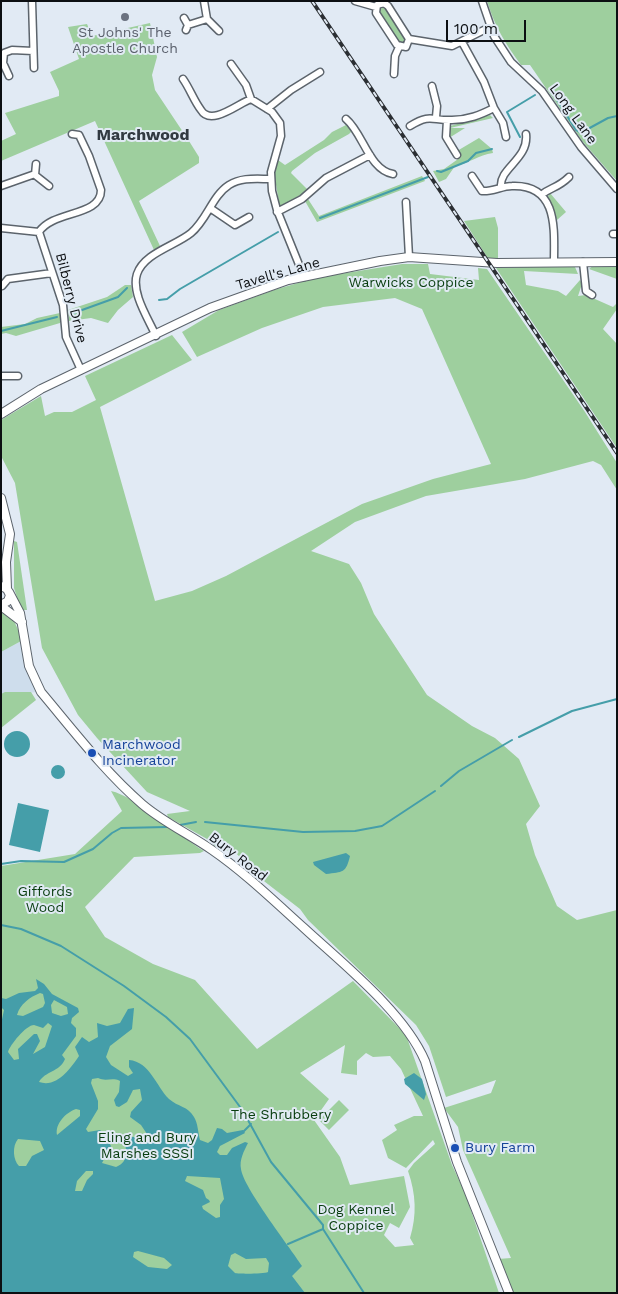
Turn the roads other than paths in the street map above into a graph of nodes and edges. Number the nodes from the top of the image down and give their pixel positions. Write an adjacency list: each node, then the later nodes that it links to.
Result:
1 (32, 1): 14 (street)
2 (204, 1): 8 (street)
3 (355, 1): 6 (street)
4 (482, 1): 9 (street, Long Lane)
5 (383, 2): 6 (street); 11 (street)
6 (376, 7): 13 (street)
7 (184, 18): 8 (street)
8 (208, 19): 10 (street)
9 (490, 27): 12 (street); 43 (street, Long Lane)
10 (218, 31)
11 (409, 38): 12 (street); 13 (street)
12 (462, 42): 23 (street)
13 (399, 47): 18 (street)
14 (33, 50): 16 (street); 19 (street)
15 (231, 64): 22 (street)
16 (34, 68)
17 (320, 72): 24 (street)
18 (394, 74)
19 (9, 76)
20 (183, 79): 22 (street)
21 (432, 86): 25 (street)
22 (251, 99): 24 (street)
23 (494, 108): 27 (street); 31 (street)
24 (267, 109): 39 (street)
25 (436, 118): 27 (street); 28 (street)
26 (346, 119): 32 (street)
27 (447, 120): 33 (street)
28 (410, 126)
29 (72, 134): 50 (street)
30 (526, 134): 42 (street)
31 (506, 137)
32 (370, 155): 36 (street); 47 (street)
33 (458, 155)
34 (36, 164): 35 (street)
35 (35, 174): 40 (street); 41 (street)
36 (393, 174)
37 (472, 176): 42 (street)
38 (569, 177): 44 (street)
39 (270, 179): 46 (street); 47 (street)
40 (1, 186)
41 (50, 186)
42 (502, 187): 44 (street)
43 (617, 190)
44 (541, 195): 52 (street)
45 (406, 202): 51 (street)
46 (210, 208): 48 (street); 59 (street)
47 (277, 212): 56 (street)
48 (249, 217)
49 (1, 228): 50 (street)
50 (39, 232): 55 (street, Bilberry Drive)
51 (409, 257): 52 (street, Tavell's Lane); 56 (street, Tavell's Lane)
52 (554, 262): 53 (street, Tavell's Lane)
53 (583, 262): 54 (street, Tavell's Lane); 58 (street)
54 (617, 262)
55 (52, 273): 57 (street); 60 (street, Bilberry Drive)
56 (304, 276): 59 (street, Tavell's Lane)
57 (2, 286)
58 (592, 295)
59 (156, 336): 60 (street, Tavell's Lane)
60 (81, 370): 63 (street, Tavell's Lane)
61 (1, 376): 62 (street)
62 (18, 376)
63 (1, 414)
64 (1, 498): 65 (street)
65 (6, 562): 66 (street); 67 (street)
66 (1, 571)
67 (6, 589): 68 (street); 69 (street, Bury Road)
68 (1, 605): 69 (street)
69 (22, 622): 70 (street, Bury Road)
70 (509, 1293)

